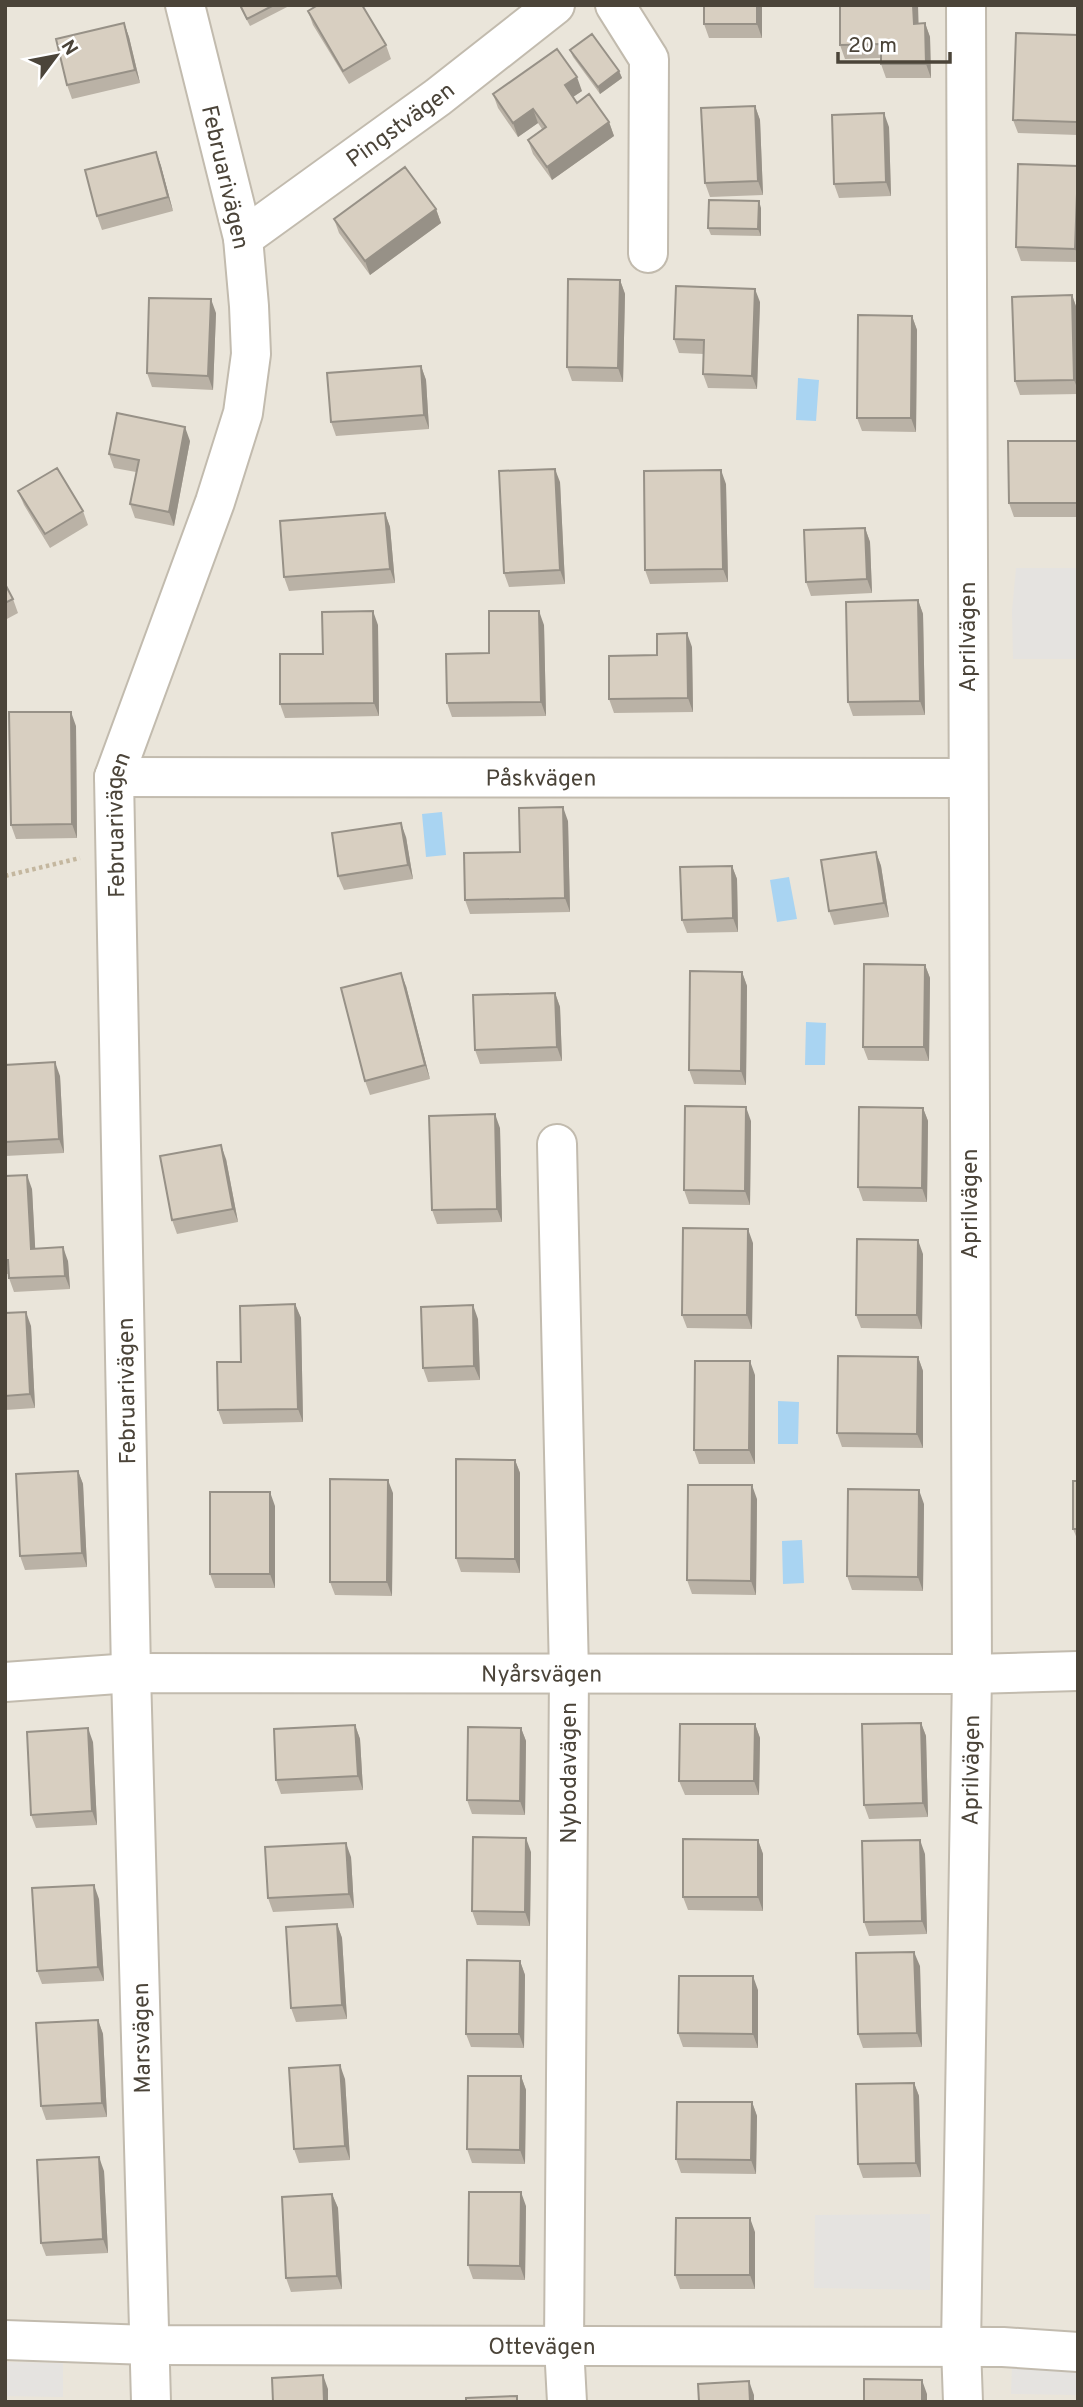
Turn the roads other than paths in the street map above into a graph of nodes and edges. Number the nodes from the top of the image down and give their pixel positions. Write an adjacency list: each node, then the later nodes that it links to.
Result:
1 (185, 5): 5 (street, Februarivägen)
2 (555, 5): 5 (street, Pingstvägen)
3 (615, 5): 6 (street)
4 (966, 5): 8 (street, Aprilvägen)
5 (243, 238): 7 (street, Februarivägen)
6 (648, 253)
7 (114, 778): 8 (street, Påskvägen); 11 (street, Februarivägen)
8 (967, 778): 13 (street, Aprilvägen)
9 (557, 1144): 12 (street, Nybodavägen)
10 (1078, 1671): 13 (street, Nyårsvägen)
11 (131, 1673): 12 (street, Nyårsvägen); 14 (street, Nyårsvägen); 16 (street, Marsvägen)
12 (569, 1673): 13 (street, Nyårsvägen); 17 (street, Nybodavägen)
13 (972, 1674): 18 (street, Aprilvägen)
14 (5, 1682)
15 (5, 2340): 16 (street, Ottevägen)
16 (149, 2345): 17 (street, Ottevägen); 20 (street, Marsvägen)
17 (564, 2346): 18 (street, Ottevägen); 21 (street, Nybodavägen)
18 (961, 2347): 19 (street, Ottevägen); 22 (street, Aprilvägen)
19 (1078, 2352)
20 (151, 2402)
21 (567, 2402)
22 (963, 2402)

